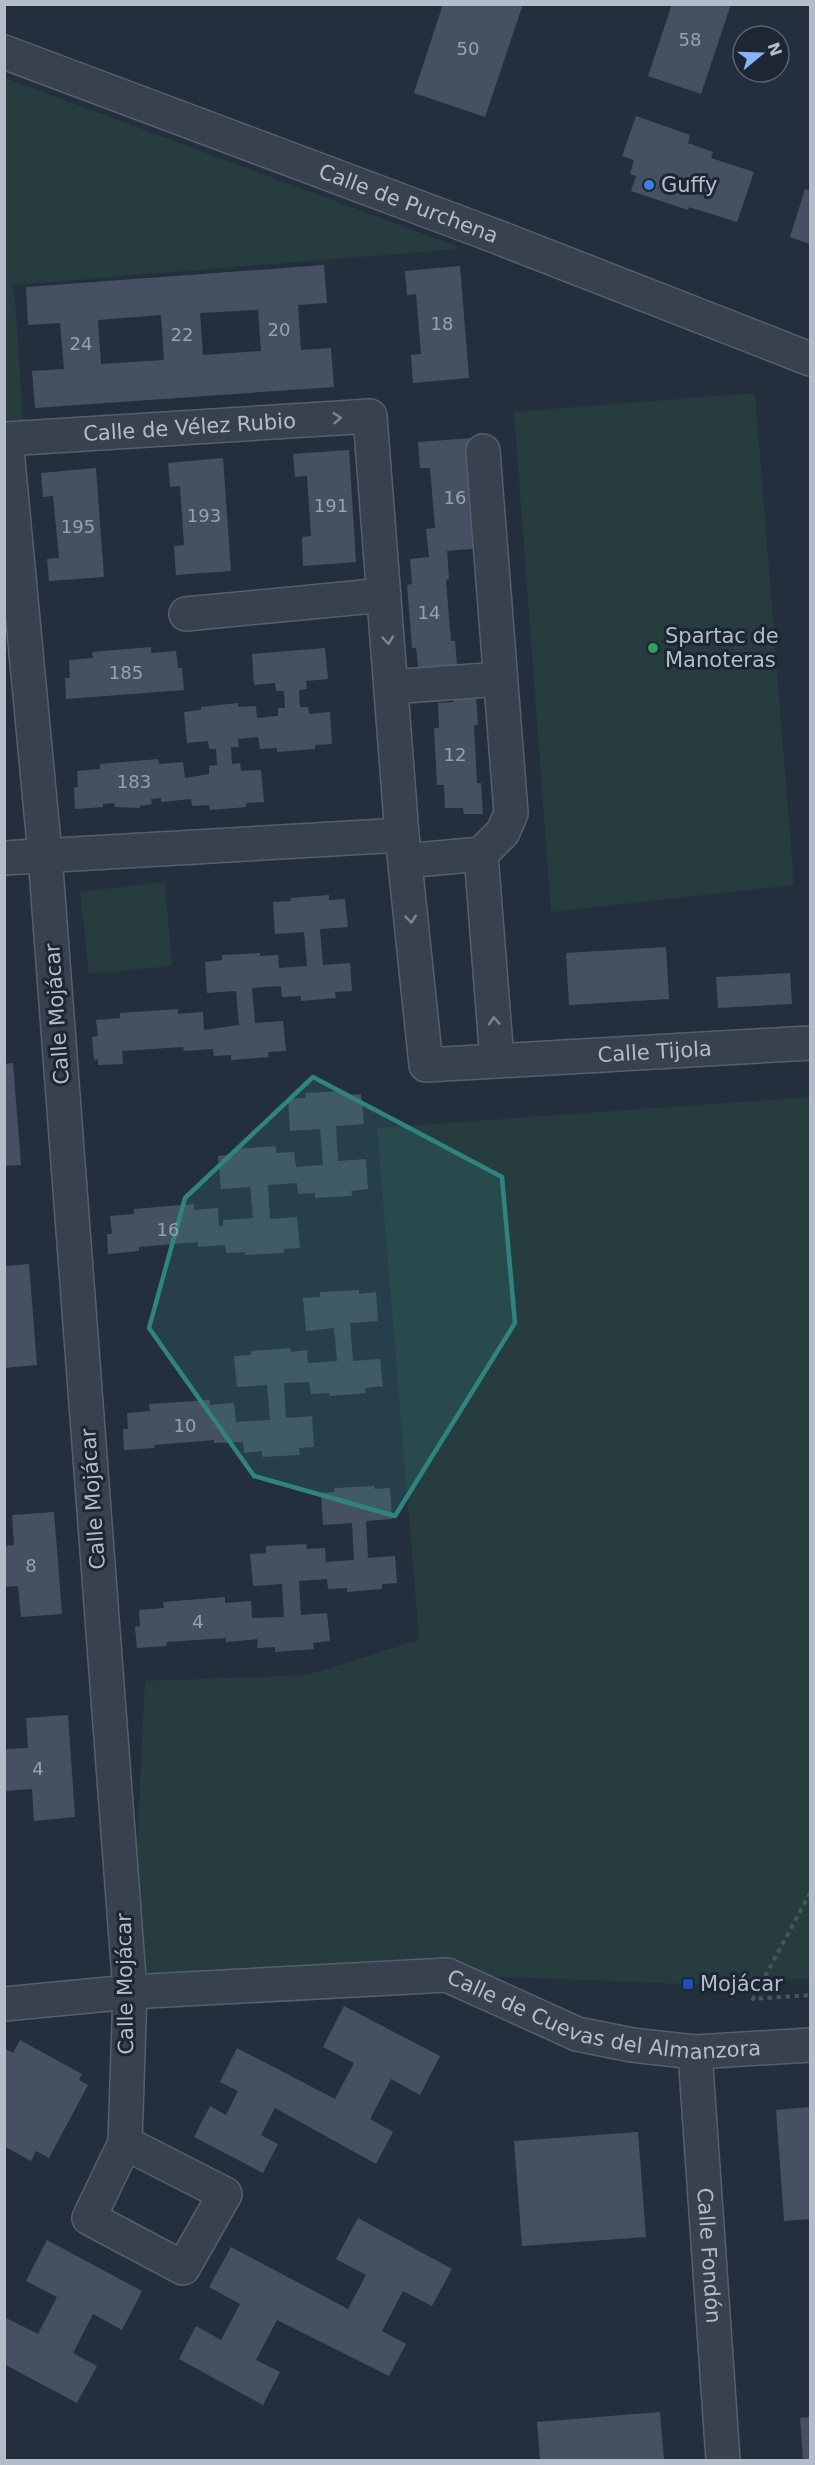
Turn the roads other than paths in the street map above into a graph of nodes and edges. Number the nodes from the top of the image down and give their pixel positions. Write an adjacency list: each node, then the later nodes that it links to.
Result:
1 (4, 52): 2 (street, Calle de Purchena)
2 (810, 359)
3 (483, 452): 6 (street)
4 (384, 595): 5 (street); 7 (street, Calle de Vélez Rubio, one-way to 7); 10 (street, Calle de Vélez Rubio, one-way to 4)
5 (186, 614)
6 (500, 679): 7 (street); 9 (street)
7 (391, 687): 8 (street, Calle de Vélez Rubio)
8 (404, 848): 9 (street); 10 (street); 13 (street, Calle Tijola, one-way to 13)
9 (481, 854): 13 (street, one-way to 9)
10 (45, 855): 11 (street); 14 (street, Calle Mojácar)
11 (4, 858)
12 (810, 1043): 13 (street, Calle Tijola)
13 (497, 1061)
14 (130, 1992): 15 (street, Calle de Cuevas del Almanzora); 17 (street, Calle de Cuevas del Almanzora); 18 (street, Calle Mojácar)
15 (4, 2004)
16 (810, 2045): 17 (street, Calle de Cuevas del Almanzora)
17 (695, 2052): 19 (street, Calle Fondón)
18 (125, 2143)
19 (723, 2460)

